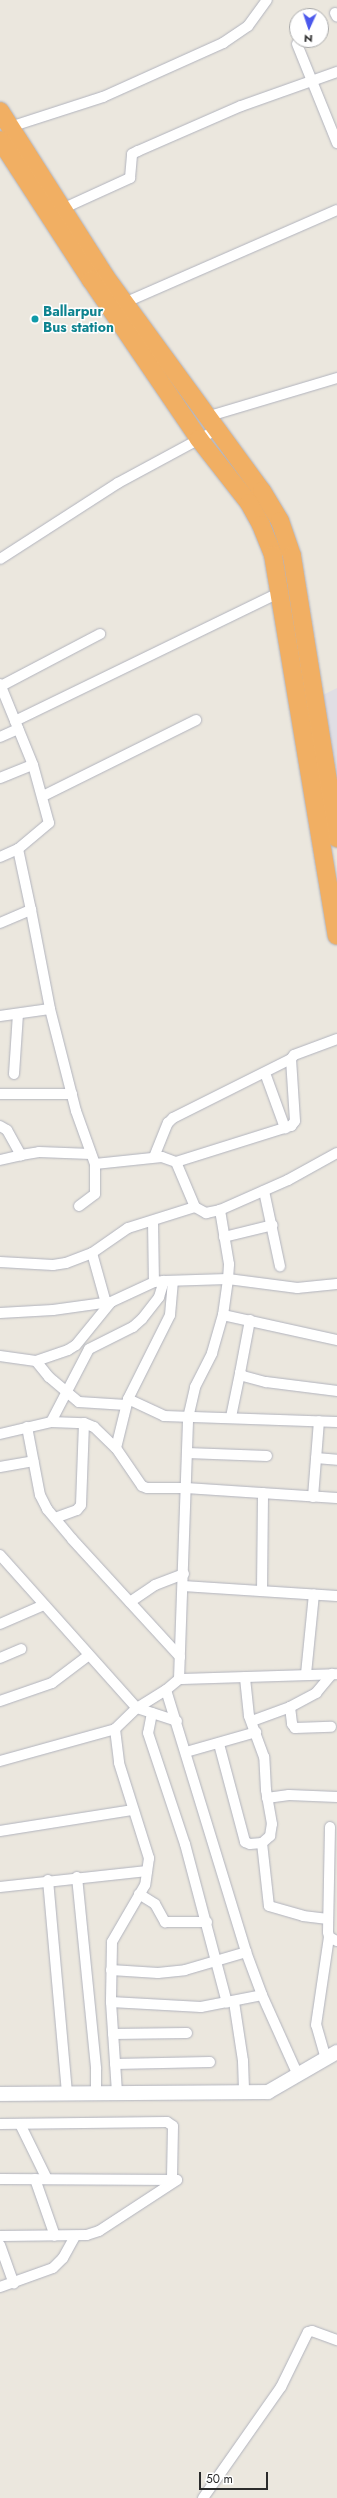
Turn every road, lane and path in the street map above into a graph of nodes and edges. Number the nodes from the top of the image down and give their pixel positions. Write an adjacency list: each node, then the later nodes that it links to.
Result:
1 (267, 0): 7 (street)
2 (299, 48): 4 (street)
3 (337, 72): 4 (street)
4 (312, 81): 6 (street); 9 (street)
5 (0, 111): 7 (highway)
6 (334, 128): 8 (street)
7 (3, 138): 9 (highway); 11 (highway)
8 (337, 143)
9 (62, 209): 11 (highway)
10 (337, 210): 12 (street)
11 (99, 280): 12 (highway); 15 (highway)
12 (124, 303): 14 (highway)
13 (337, 378): 14 (street)
14 (211, 424): 15 (street); 26 (highway)
15 (199, 439): 16 (street); 17 (highway)
16 (0, 560)
17 (279, 593): 21 (street); 31 (highway)
18 (100, 634): 19 (street)
19 (1, 690): 21 (street)
20 (196, 720): 25 (street)
21 (16, 725): 22 (street); 23 (street)
22 (0, 737)
23 (33, 765): 24 (street); 25 (street)
24 (0, 778)
25 (42, 796): 27 (street)
26 (337, 838)
27 (18, 849): 28 (street); 29 (street)
28 (0, 857)
29 (30, 910): 30 (street); 32 (street)
30 (0, 923)
31 (337, 936)
32 (50, 1009): 33 (street); 40 (street)
33 (18, 1014): 34 (street); 38 (street)
34 (0, 1016)
35 (337, 1039): 36 (street)
36 (291, 1059): 37 (street); 42 (street)
37 (265, 1073): 42 (street); 45 (street)
38 (14, 1074)
39 (0, 1094): 40 (street)
40 (72, 1094): 46 (street)
41 (0, 1126): 44 (street)
42 (285, 1128): 48 (street)
43 (337, 1153): 49 (street)
44 (21, 1155): 46 (street); 47 (street)
45 (154, 1157): 46 (street); 48 (street)
46 (93, 1159): 50 (street)
47 (0, 1160)
48 (176, 1162): 51 (street)
49 (264, 1191): 52 (street); 54 (street)
50 (79, 1206)
51 (195, 1207): 52 (street); 53 (street)
52 (220, 1210): 55 (street)
53 (153, 1221): 56 (street); 60 (street)
54 (273, 1225): 55 (street); 58 (street)
55 (224, 1237): 59 (street)
56 (92, 1253): 57 (street); 62 (street)
57 (0, 1262)
58 (280, 1266)
59 (228, 1279): 60 (street); 61 (street); 64 (street)
60 (164, 1282): 62 (street); 71 (street); 72 (street)
61 (337, 1284)
62 (108, 1302): 63 (street); 68 (street)
63 (0, 1313)
64 (223, 1315): 65 (street); 74 (street)
65 (250, 1320): 66 (street); 69 (street)
66 (337, 1340)
67 (0, 1356): 68 (street)
68 (36, 1361): 71 (street)
69 (240, 1373): 70 (street); 73 (street)
70 (337, 1391)
71 (67, 1392): 72 (street); 76 (street)
72 (127, 1402): 74 (street); 81 (street)
73 (230, 1417): 74 (street); 75 (street)
74 (188, 1418): 82 (street)
75 (319, 1421): 77 (street); 84 (street)
76 (51, 1422): 78 (street); 79 (street)
77 (337, 1422)
78 (84, 1423): 81 (street); 92 (street)
79 (27, 1427): 80 (street); 86 (street)
80 (0, 1434)
81 (116, 1448): 88 (street)
82 (187, 1453): 83 (street); 88 (street)
83 (267, 1456)
84 (316, 1458): 85 (street); 90 (street)
85 (337, 1460)
86 (33, 1461): 87 (street); 92 (street)
87 (0, 1467)
88 (186, 1488): 89 (street); 94 (street)
89 (263, 1493): 90 (street); 96 (street)
90 (313, 1497): 91 (street)
91 (337, 1498)
92 (55, 1518): 99 (street)
93 (0, 1555): 100 (street)
94 (184, 1574): 95 (street); 99 (street)
95 (184, 1586): 96 (street); 104 (street)
96 (262, 1591): 97 (street)
97 (314, 1594): 98 (street); 106 (street)
98 (337, 1596)
99 (130, 1602): 104 (street)
100 (44, 1605): 101 (street); 103 (street)
101 (0, 1624)
102 (21, 1649): 105 (street)
103 (89, 1655): 111 (street); 113 (street)
104 (180, 1657): 109 (street)
105 (0, 1658)
106 (306, 1674): 107 (street); 108 (street)
107 (335, 1674): 112 (street)
108 (244, 1677): 109 (street); 116 (street)
109 (179, 1679): 110 (street)
110 (166, 1690): 113 (street); 115 (street)
111 (0, 1701)
112 (290, 1707): 116 (street); 117 (street)
113 (137, 1708): 114 (street); 118 (street)
114 (152, 1714): 115 (street); 136 (street)
115 (177, 1721): 121 (street)
116 (252, 1721): 119 (street)
117 (331, 1726)
118 (115, 1728): 122 (street); 125 (street)
119 (256, 1732): 120 (street); 124 (street)
120 (219, 1744): 121 (street); 128 (street)
121 (186, 1752): 138 (street)
122 (0, 1761)
123 (337, 1797): 124 (street)
124 (267, 1798): 128 (street)
125 (133, 1810): 127 (street); 130 (street)
126 (330, 1827): 129 (street)
127 (0, 1831)
128 (262, 1843): 135 (street)
129 (333, 1859): 135 (street)
130 (147, 1871): 131 (street); 134 (street)
131 (77, 1877): 132 (street); 153 (street)
132 (48, 1880): 133 (street); 152 (street)
133 (0, 1887)
134 (140, 1894): 136 (street); 140 (street)
135 (328, 1919): 137 (street)
136 (207, 1922): 139 (street)
137 (333, 1939): 146 (street)
138 (246, 1952): 139 (street); 141 (street)
139 (218, 1962): 140 (street); 143 (street)
140 (111, 1970): 142 (street)
141 (262, 1995): 143 (street); 149 (street)
142 (111, 2002): 143 (street); 145 (street)
143 (230, 2002): 150 (street)
144 (187, 2033): 145 (street)
145 (113, 2034): 148 (street)
146 (333, 2057): 149 (street)
147 (210, 2062): 148 (street)
148 (115, 2064): 151 (street)
149 (298, 2074): 150 (street)
150 (244, 2091): 151 (street)
151 (117, 2092): 153 (street)
152 (67, 2093): 153 (street); 154 (street)
153 (96, 2093)
154 (0, 2094)
155 (0, 2124): 156 (street)
156 (20, 2124): 159 (street); 160 (street)
157 (0, 2179): 158 (street)
158 (35, 2179): 159 (street); 162 (street)
159 (47, 2179): 160 (street)
160 (172, 2179): 163 (street)
161 (0, 2236): 162 (street)
162 (56, 2236): 163 (street)
163 (75, 2236): 165 (street)
164 (0, 2245): 165 (street)
165 (14, 2284): 166 (street)
166 (0, 2287)
167 (337, 2340): 168 (street)
168 (203, 2498)

